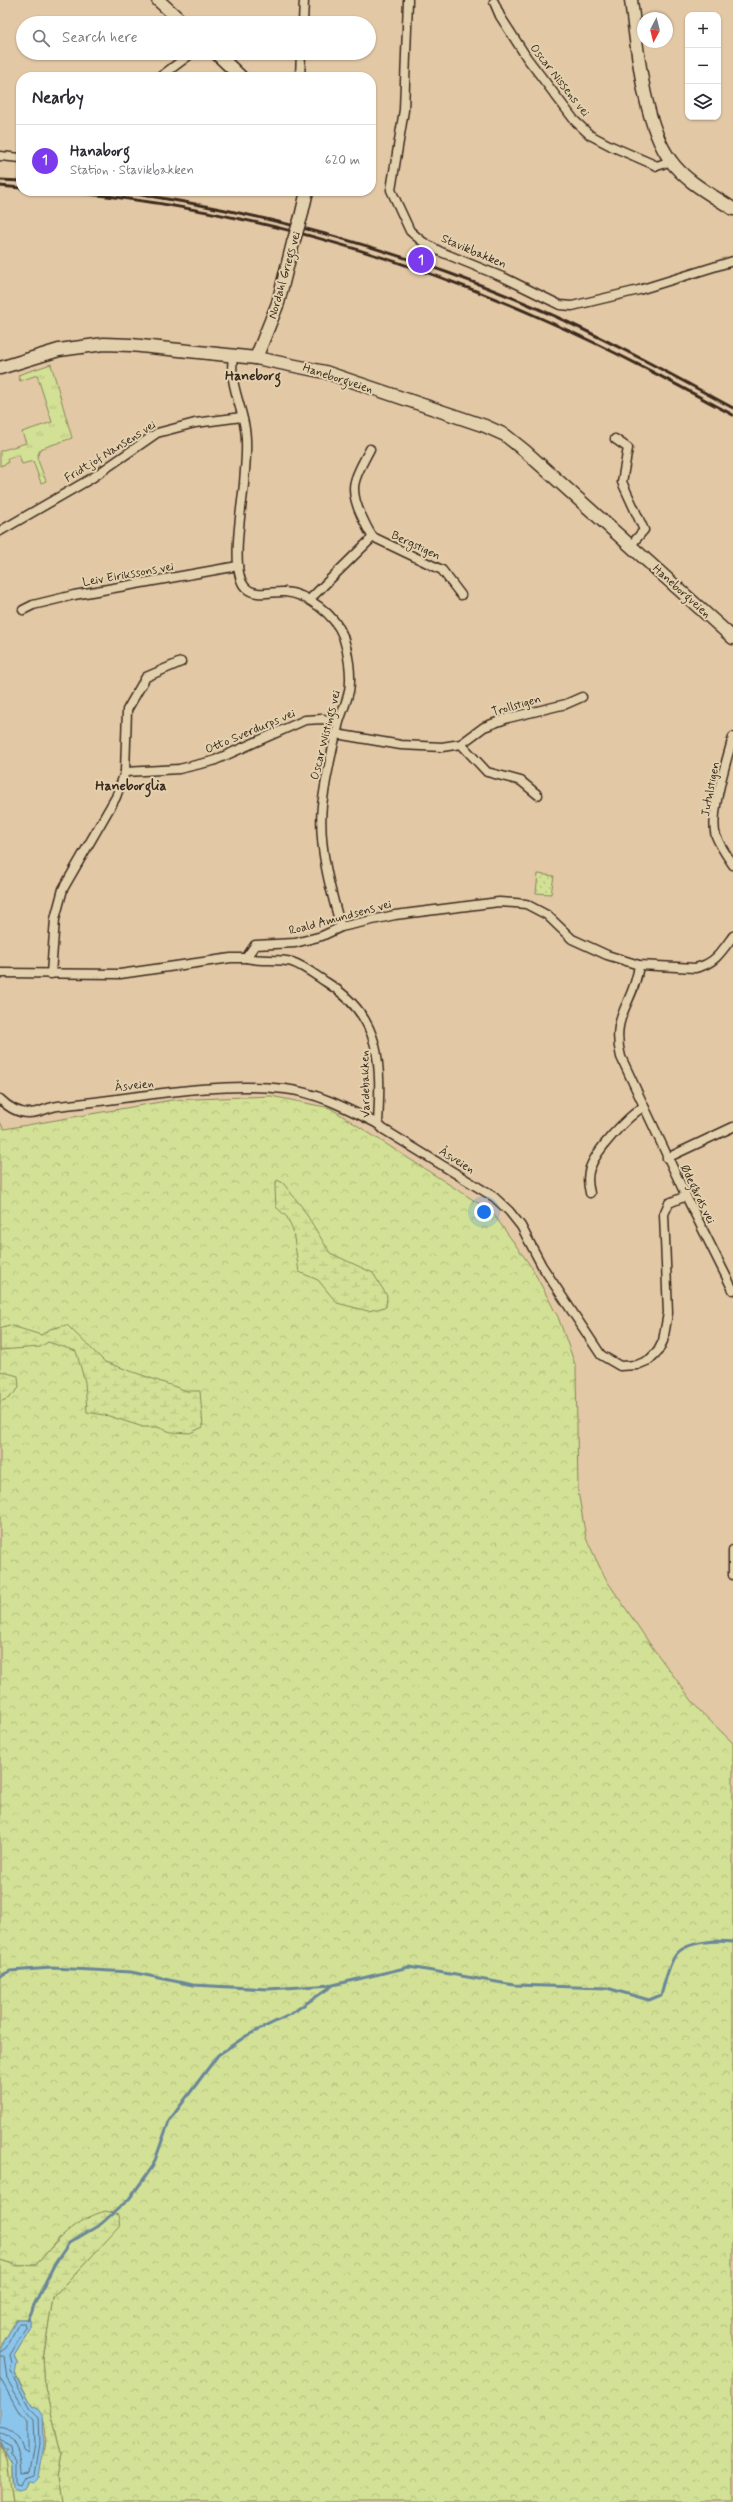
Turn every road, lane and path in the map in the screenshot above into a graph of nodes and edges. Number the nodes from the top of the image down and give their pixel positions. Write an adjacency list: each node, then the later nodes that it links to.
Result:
1 (158, 0): 6 (street)
2 (304, 0): 7 (street)
3 (408, 0): 19 (street, Stavikbakken)
4 (631, 0): 16 (street)
5 (494, 2): 16 (street, Oscar Nissens vei)
6 (175, 16)
7 (303, 16)
8 (183, 60): 11 (street)
9 (223, 60): 12 (street)
10 (301, 60): 13 (street)
11 (167, 72)
12 (236, 72)
13 (300, 72)
14 (0, 156): 15 (street)
15 (16, 158)
16 (671, 161): 18 (street)
17 (306, 196): 21 (street, Nordahl Griegs vei, bridge)
18 (733, 209)
19 (733, 261)
20 (233, 356): 21 (street, Haneborgveien); 22 (street, Haneborgveien); 23 (street, Oscar Wistings vei)
21 (256, 358): 28 (street, Haneborgveien)
22 (0, 368)
23 (242, 417): 26 (street, Fridtjof Nansens vei); 29 (street, Oscar Wistings vei)
24 (615, 439): 28 (street)
25 (370, 448): 27 (street, Bergstigen)
26 (0, 531)
27 (373, 537): 30 (street, Bergstigen); 31 (street, Bergstigen)
28 (631, 545): 33 (street, Haneborgveien)
29 (238, 566): 31 (street, Oscar Wistings vei); 32 (street, Leiv Eirikssons vei)
30 (461, 595)
31 (309, 600): 36 (street, Oscar Wistings vei)
32 (23, 610)
33 (733, 638)
34 (181, 662): 40 (street)
35 (582, 698): 39 (street, Trollstigen)
36 (339, 721): 37 (street, Oscar Wistings vei); 40 (street, Otto Sverdurps vei)
37 (336, 734): 39 (street); 43 (street, Oscar Wistings vei)
38 (733, 738): 42 (street, Jutulstigen)
39 (461, 744): 41 (street)
40 (125, 772): 48 (street)
41 (538, 795)
42 (733, 866)
43 (341, 927): 45 (street, Roald Amundsens vei); 46 (street, Roald Amundsens vei)
44 (733, 936): 46 (street, Roald Amundsens vei)
45 (246, 958): 48 (street); 51 (street, Vardebakken)
46 (640, 965): 50 (street, Ødegårds vei)
47 (0, 973): 48 (street)
48 (51, 974)
49 (0, 1099): 51 (street, Åsveien)
50 (643, 1107): 53 (street, Ødegårds vei); 54 (street)
51 (378, 1124): 55 (street, Åsveien)
52 (733, 1127): 53 (street)
53 (667, 1158): 55 (street, Ødegårds vei)
54 (590, 1193)
55 (686, 1196): 56 (street, Ødegårds vei)
56 (733, 1290)
57 (733, 1550): 58 (street)
58 (733, 1575)

